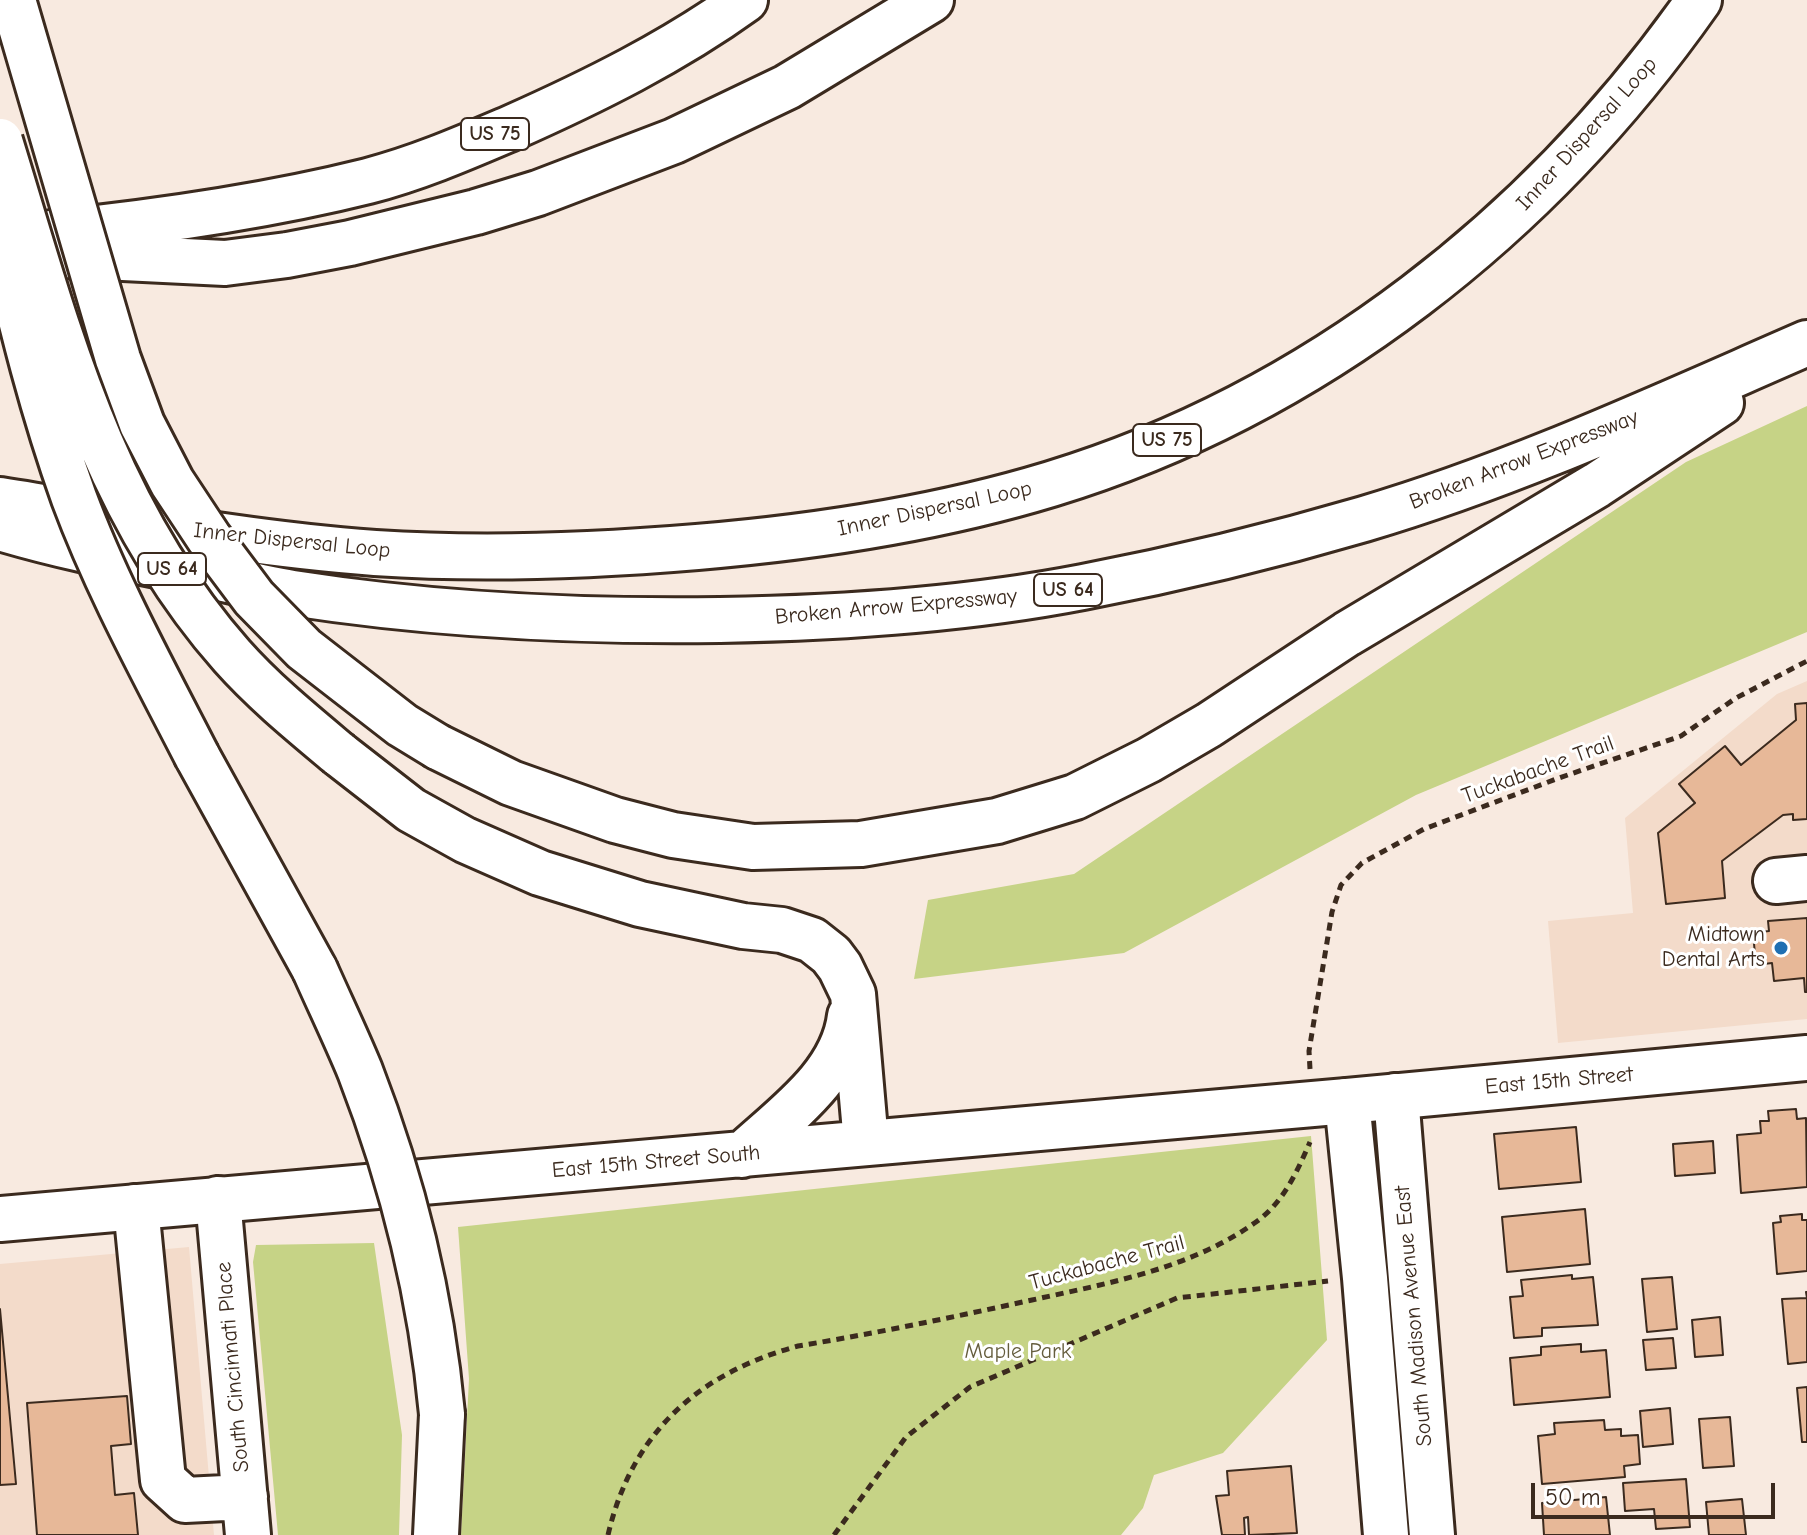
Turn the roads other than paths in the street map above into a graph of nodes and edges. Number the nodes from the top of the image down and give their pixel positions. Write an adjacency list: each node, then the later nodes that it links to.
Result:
1 (13, 0): 9 (main road, bridge)
2 (745, 0): 7 (main road, US 75)
3 (931, 0): 8 (main road)
4 (1699, 0): 10 (main road, Inner Dispersal Loop / US 75)
5 (0, 141): 12 (main road, bridge)
6 (0, 228): 22 (main road, bridge)
7 (0, 238)
8 (0, 252)
9 (1807, 344): 11 (main road, Broken Arrow Expressway / US 64)
10 (0, 500)
11 (0, 528)
12 (853, 994): 16 (main road); 17 (main road)
13 (1807, 1058): 14 (main road, East 15th Street)
14 (1396, 1096): 15 (main road, East 15th Street); 24 (main road, South Madison Avenue East)
15 (1329, 1102): 16 (main road, East 15th Street South); 23 (main road, South Madison Avenue East)
16 (866, 1143): 17 (main road, East 15th Street South)
17 (742, 1155): 18 (main road, East 15th Street South)
18 (218, 1199): 19 (main road, East 15th Street South); 21 (main road, South Cincinnati Place)
19 (136, 1207): 20 (main road, East 15th Street South); 21 (main road)
20 (0, 1219)
21 (246, 1516)
22 (436, 1535)
23 (1386, 1535)
24 (1432, 1535)

